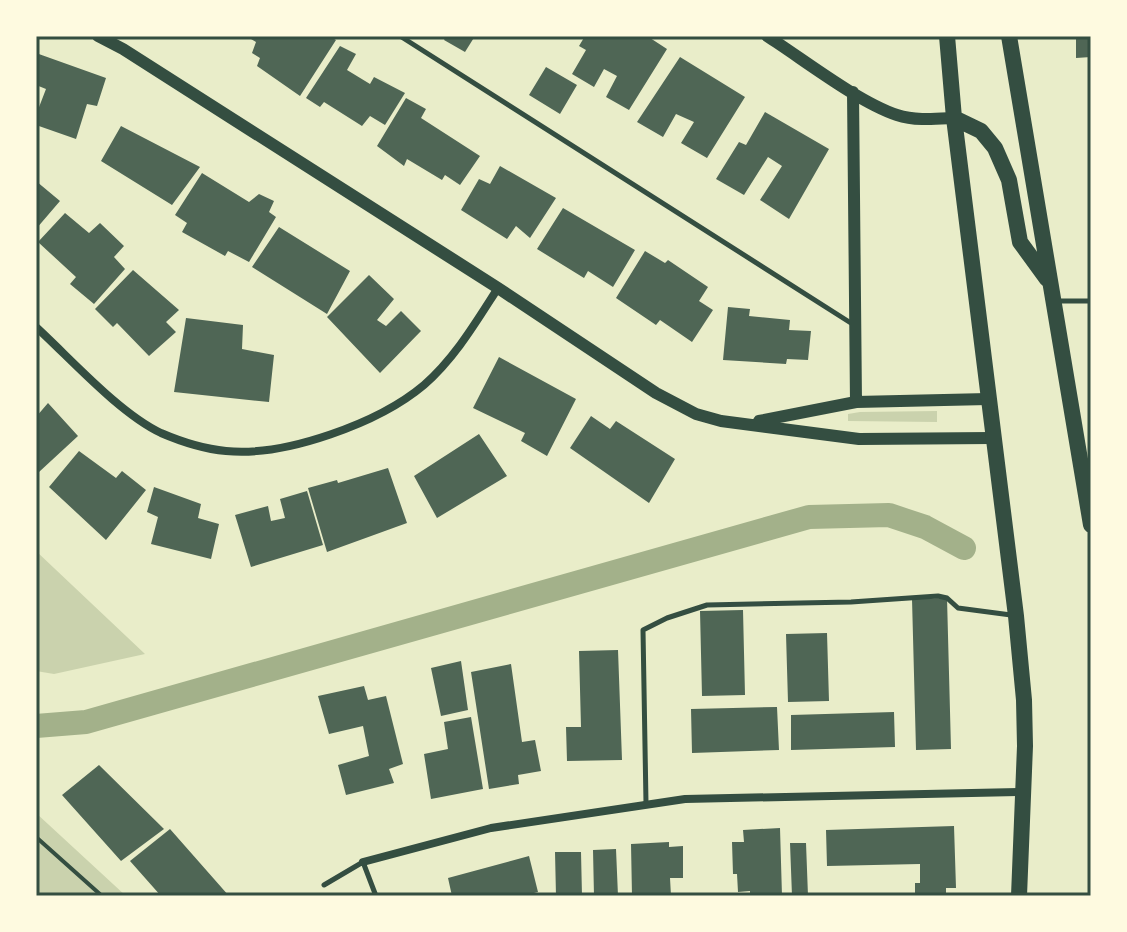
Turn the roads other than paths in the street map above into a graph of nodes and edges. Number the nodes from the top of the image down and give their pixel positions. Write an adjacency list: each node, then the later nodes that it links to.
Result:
1 (98, 36): 9 (street)
2 (400, 36): 12 (lane)
3 (767, 36): 6 (street)
4 (947, 36): 7 (main road)
5 (1009, 36): 8 (main road)
6 (853, 92): 7 (street); 12 (street)
7 (954, 118): 8 (main road); 14 (main road)
8 (1051, 283): 10 (main road)
9 (498, 288): 13 (street); 16 (street)
10 (1054, 301): 11 (lane); 18 (main road)
11 (1091, 301)
12 (855, 325): 15 (street)
13 (36, 327)
14 (988, 399): 15 (street); 17 (main road)
15 (856, 402): 16 (street)
16 (748, 423): 17 (street)
17 (992, 438): 19 (main road)
18 (1091, 525)
19 (1016, 616): 20 (main road); 21 (lane)
20 (1023, 792): 21 (street); 25 (main road)
21 (646, 803): 22 (street)
22 (363, 862): 23 (lane); 24 (lane)
23 (324, 885)
24 (376, 896)
25 (1019, 896)

